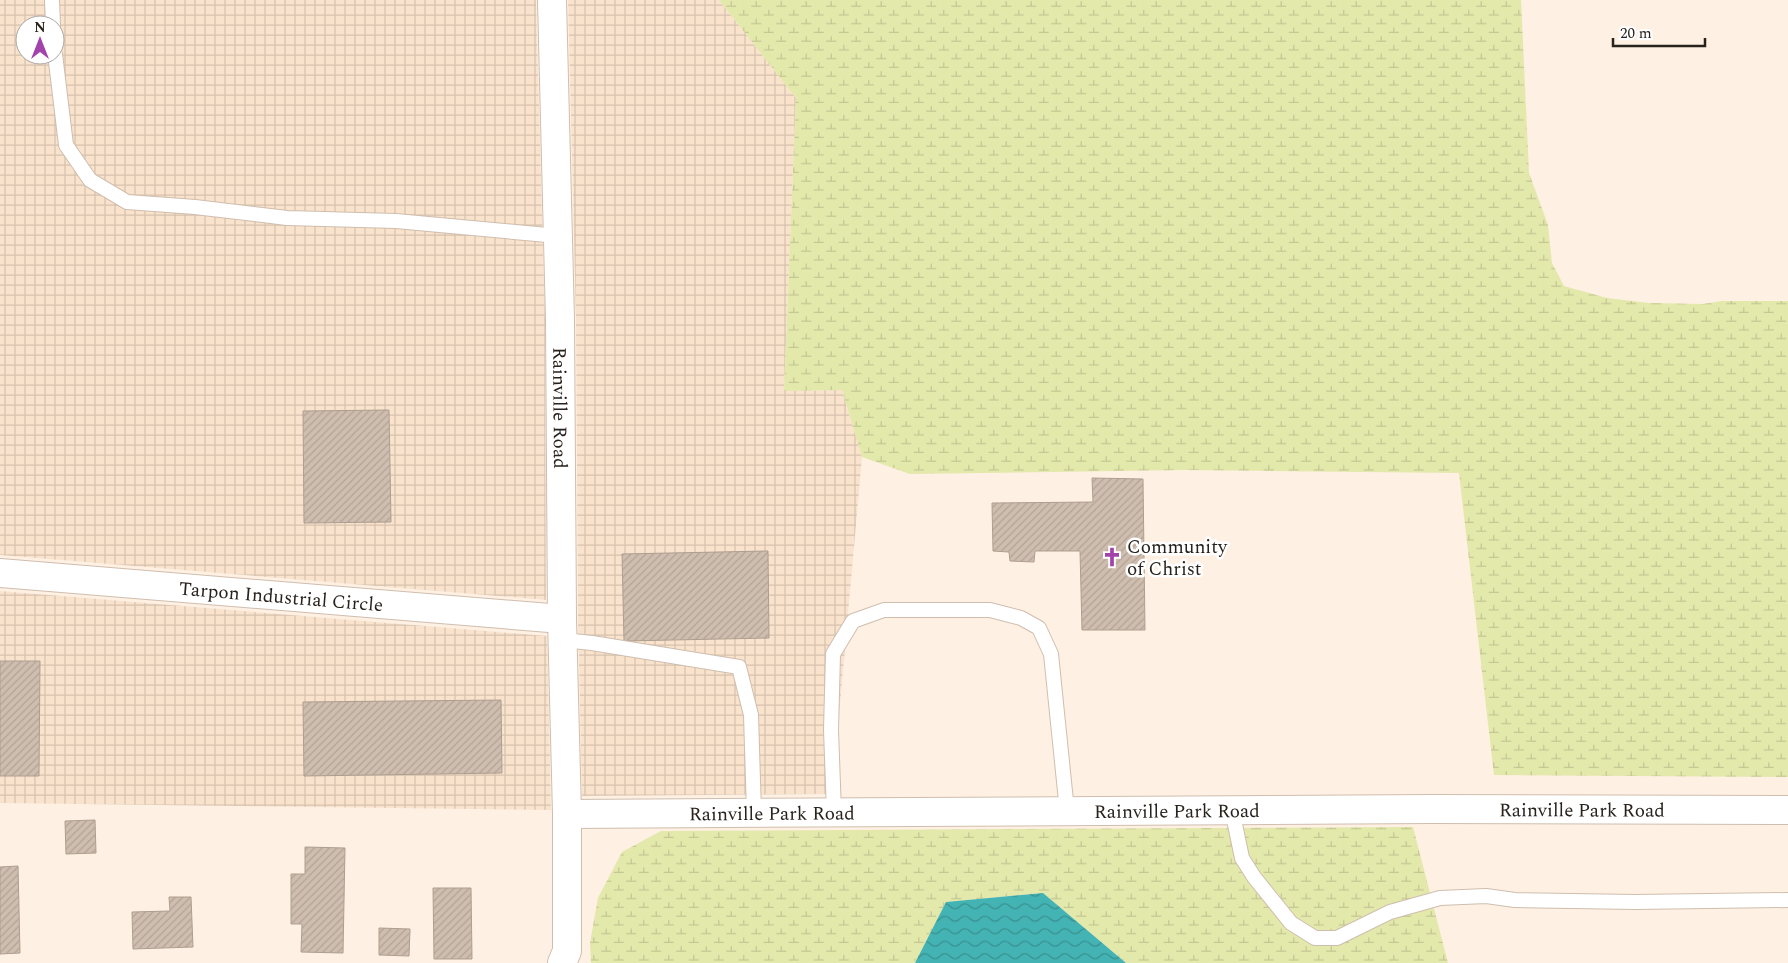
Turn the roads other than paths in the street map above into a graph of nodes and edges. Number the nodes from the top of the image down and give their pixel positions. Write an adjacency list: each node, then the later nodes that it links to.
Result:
1 (52, 0): 3 (lane)
2 (552, 0): 5 (street, Rainville Road)
3 (53, 15)
4 (56, 65): 5 (lane)
5 (558, 236): 7 (street, Rainville Road)
6 (0, 573): 7 (street, Tarpon Industrial Circle)
7 (562, 630): 12 (lane); 13 (street, Rainville Road)
8 (1232, 810): 9 (street, Rainville Park Road); 10 (street, Rainville Park Road); 14 (lane)
9 (1788, 810)
10 (1067, 811): 11 (street, Rainville Park Road); 11 (lane)
11 (834, 812): 12 (street, Rainville Park Road)
12 (754, 813): 13 (street, Rainville Park Road)
13 (567, 814): 15 (street, Rainville Road)
14 (1788, 900)
15 (562, 963)

